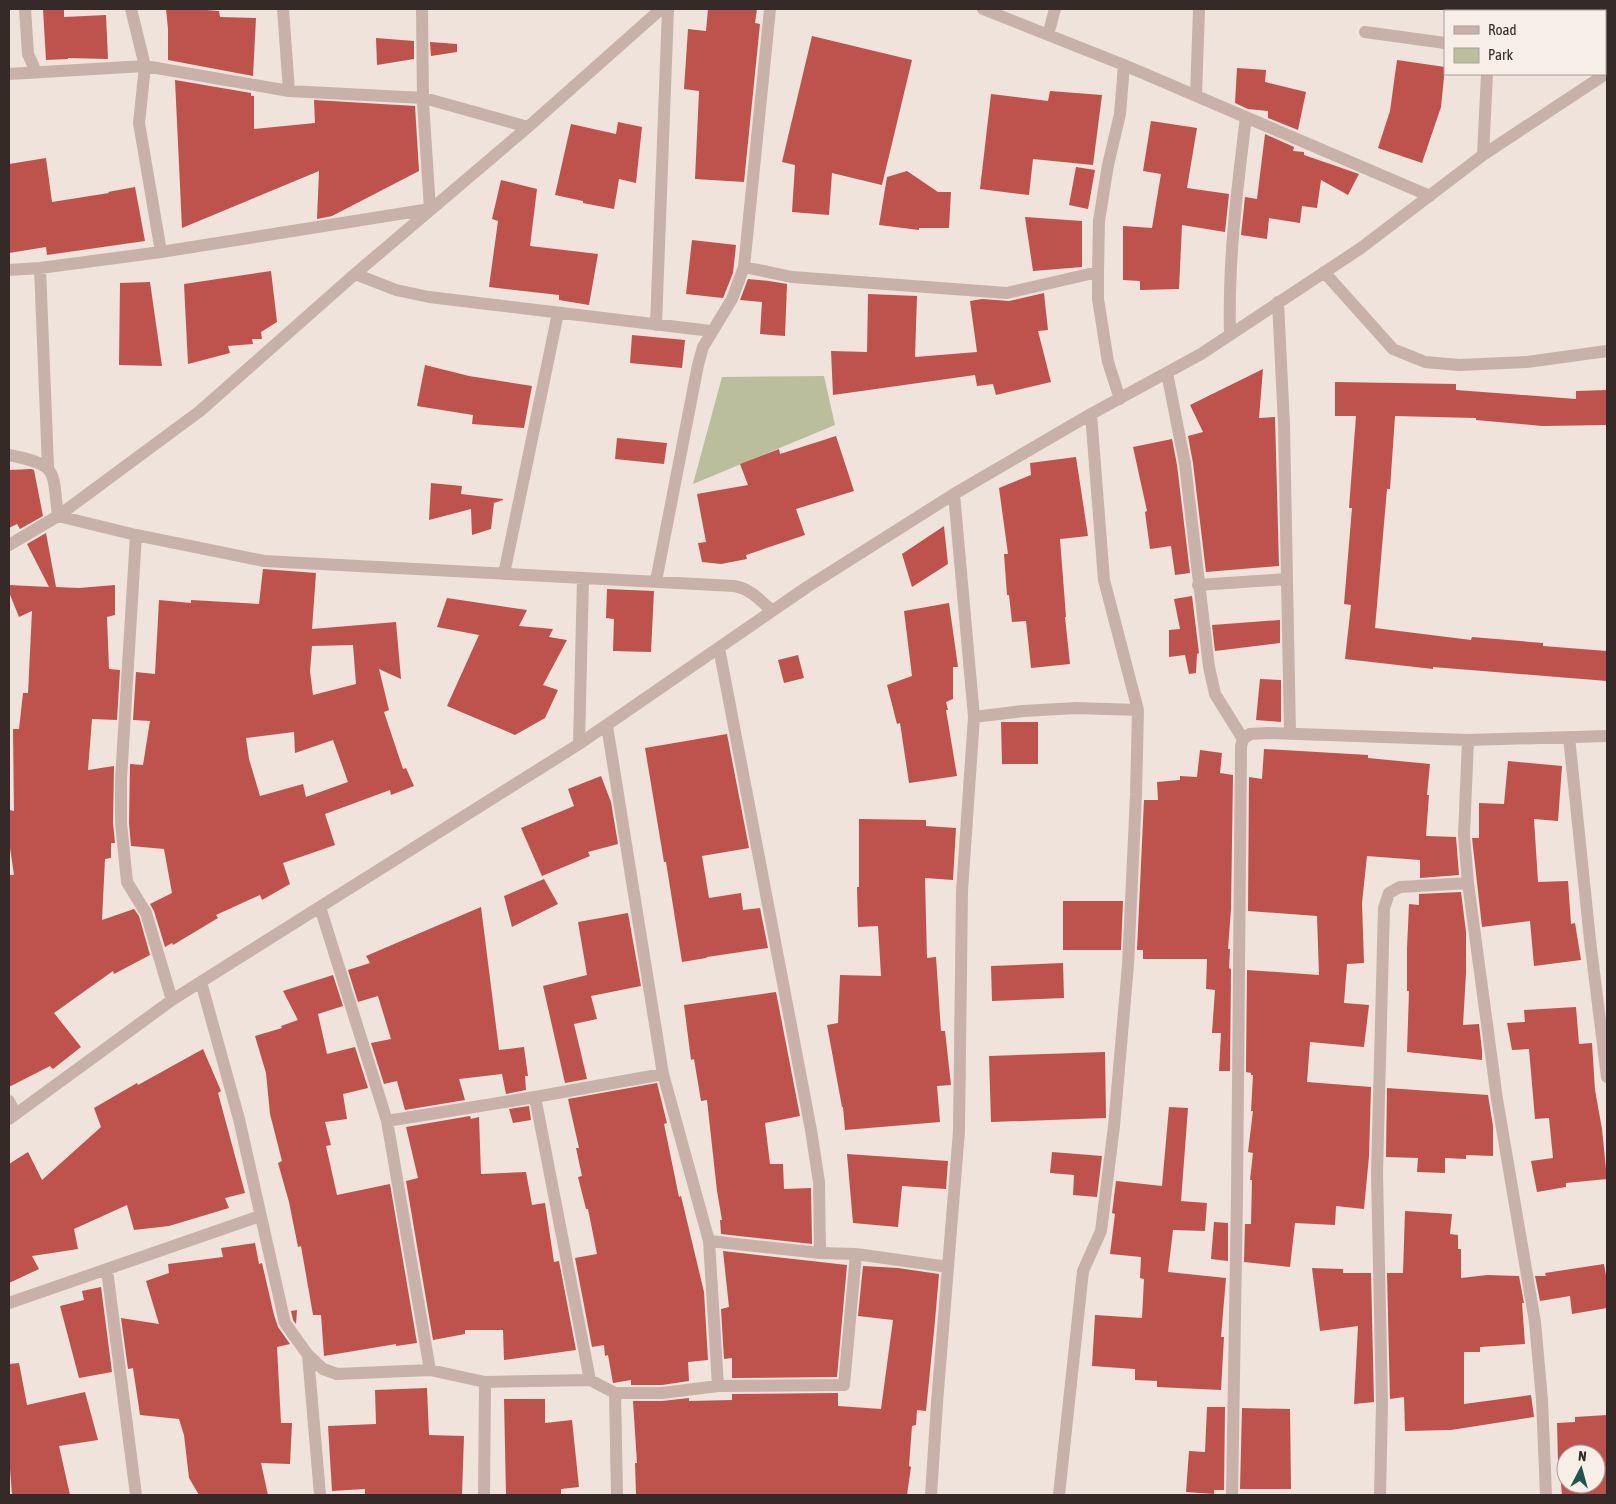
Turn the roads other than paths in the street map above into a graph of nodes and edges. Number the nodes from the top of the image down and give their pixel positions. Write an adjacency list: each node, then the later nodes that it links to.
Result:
1 (25, 9): 16 (street)
2 (131, 9): 15 (street)
3 (283, 9): 20 (street)
4 (422, 9): 22 (street)
5 (661, 9): 24 (street)
6 (668, 9): 37 (street)
7 (770, 9): 29 (street)
8 (983, 9): 12 (street)
9 (1055, 9): 12 (street)
10 (1199, 9): 21 (street)
11 (1365, 32): 13 (street)
12 (1048, 35): 14 (street)
13 (1444, 42)
14 (1124, 65): 21 (street); 32 (street)
15 (145, 66): 16 (street); 20 (street); 28 (street)
16 (36, 72): 17 (street)
17 (9, 74)
18 (1487, 75): 25 (street)
19 (1604, 75): 25 (street)
20 (289, 91): 22 (street)
21 (1196, 96): 23 (street)
22 (424, 98): 24 (street); 27 (street)
23 (1246, 117): 26 (street); 39 (street)
24 (528, 127): 27 (street)
25 (1483, 155): 26 (street)
26 (1430, 196): 33 (street)
27 (430, 209): 28 (street); 34 (street)
28 (161, 252): 30 (street)
29 (744, 266): 32 (street); 38 (street)
30 (40, 268): 31 (street); 45 (street)
31 (9, 270)
32 (1098, 272): 42 (street)
33 (1324, 272): 35 (street); 40 (street)
34 (355, 274): 36 (street); 47 (street)
35 (1278, 302): 39 (street); 52 (street)
36 (558, 313): 37 (street); 50 (street)
37 (656, 325): 38 (street)
38 (712, 331): 53 (street)
39 (1230, 334): 41 (street)
40 (1607, 350)
41 (1167, 373): 42 (street); 54 (street)
42 (1120, 398): 43 (street)
43 (1091, 414): 46 (street); 57 (street)
44 (9, 455): 45 (street)
45 (48, 467): 47 (street)
46 (954, 494): 55 (street); 58 (street)
47 (58, 516): 48 (street); 49 (street)
48 (136, 535): 50 (street); 69 (street)
49 (9, 545)
50 (504, 574): 51 (street)
51 (584, 578): 53 (street); 65 (street)
52 (1287, 579): 54 (street); 60 (street)
53 (656, 581): 55 (street)
54 (1198, 585): 63 (street)
55 (772, 611): 56 (street)
56 (719, 648): 59 (street); 78 (street)
57 (1138, 710): 58 (street); 94 (street)
58 (974, 717): 80 (street)
59 (607, 726): 65 (street); 70 (street)
60 (1290, 733): 63 (street); 64 (street)
61 (1607, 736): 62 (street)
62 (1569, 737): 64 (street); 71 (street)
63 (1243, 739): 95 (street)
64 (1468, 740): 66 (street)
65 (579, 744): 67 (street)
66 (1468, 883): 96 (street); 97 (street)
67 (320, 907): 68 (street); 75 (street)
68 (201, 982): 69 (street); 76 (street)
69 (172, 1000): 74 (street)
70 (663, 1074): 72 (street); 77 (street)
71 (1607, 1077)
72 (535, 1097): 75 (street); 85 (street)
73 (9, 1101): 74 (street)
74 (13, 1116)
75 (387, 1121): 84 (street)
76 (260, 1216): 81 (street); 83 (street)
77 (709, 1241): 78 (street); 87 (street)
78 (820, 1253): 79 (street)
79 (856, 1254): 80 (street); 87 (street)
80 (948, 1267): 93 (street)
81 (107, 1270): 82 (street); 89 (street)
82 (9, 1303)
83 (308, 1354): 84 (street); 90 (street)
84 (430, 1370): 86 (street)
85 (590, 1380): 86 (street); 88 (street)
86 (485, 1382): 91 (street)
87 (718, 1386): 88 (street)
88 (615, 1393): 92 (street)
89 (136, 1495)
90 (320, 1495)
91 (484, 1495)
92 (617, 1495)
93 (931, 1495)
94 (1060, 1495)
95 (1232, 1495)
96 (1380, 1495)
97 (1546, 1495)

